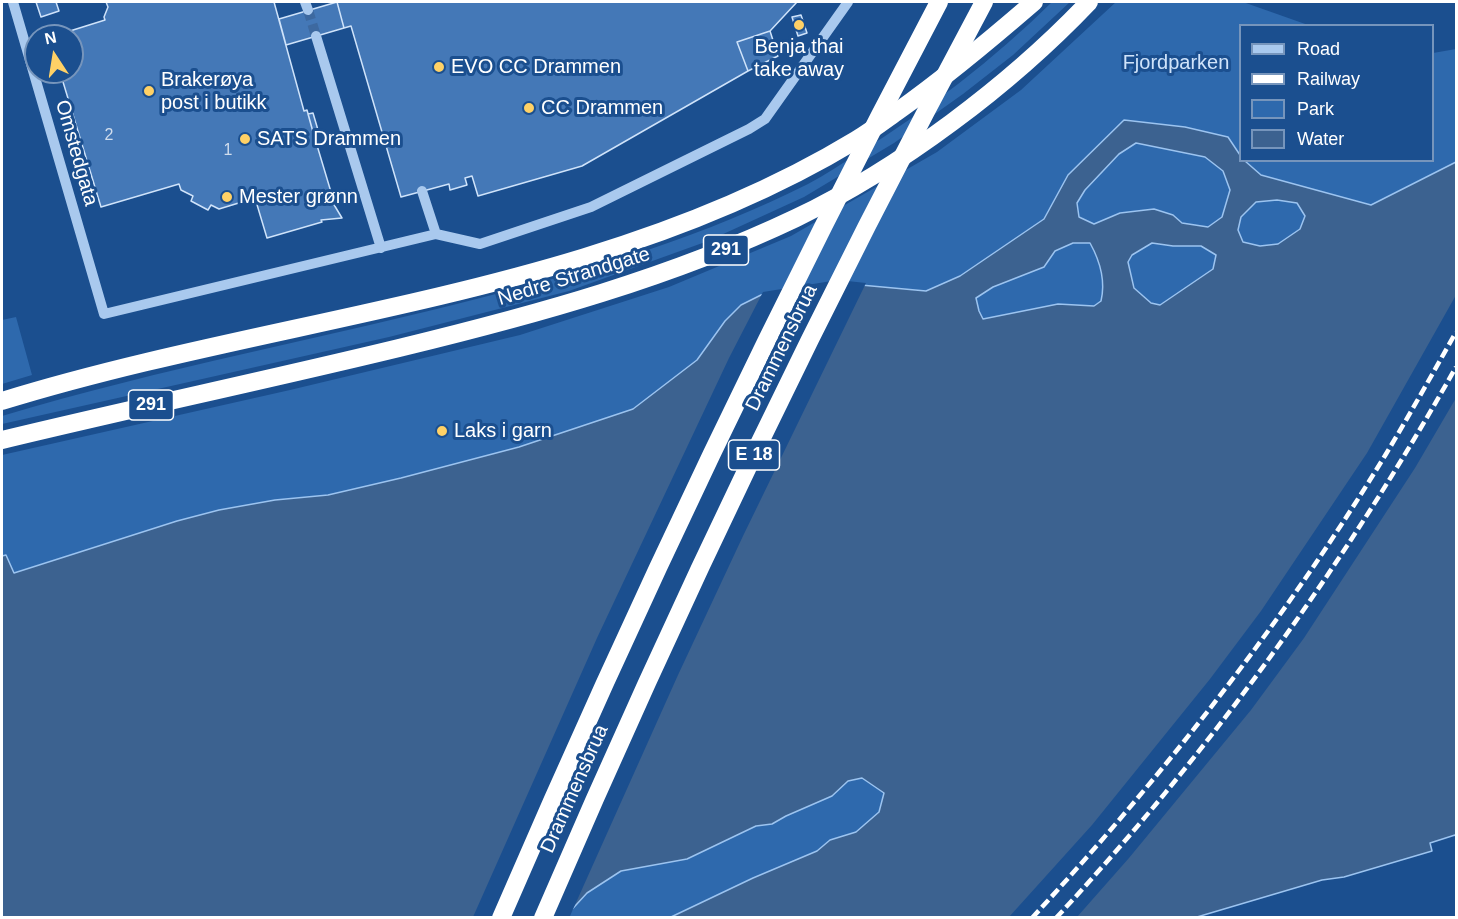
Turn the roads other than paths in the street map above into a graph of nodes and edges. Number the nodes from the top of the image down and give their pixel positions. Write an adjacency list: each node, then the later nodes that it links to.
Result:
1 (13, 2): 10 (street, Omstedgata)
2 (848, 2): 9 (street)
3 (939, 2): 13 (highway, Drammensbrua / E 18, bridge)
4 (984, 2): 14 (highway, Drammensbrua / E 18, bridge)
5 (1034, 2): 11 (highway, Nedre Strandgate / 291)
6 (1089, 2): 12 (highway, Nedre Strandgate / 291)
7 (316, 36): 10 (street)
8 (423, 191): 9 (street)
9 (436, 234): 10 (street)
10 (381, 248)
11 (2, 400)
12 (2, 440)
13 (501, 918)
14 (543, 918)

